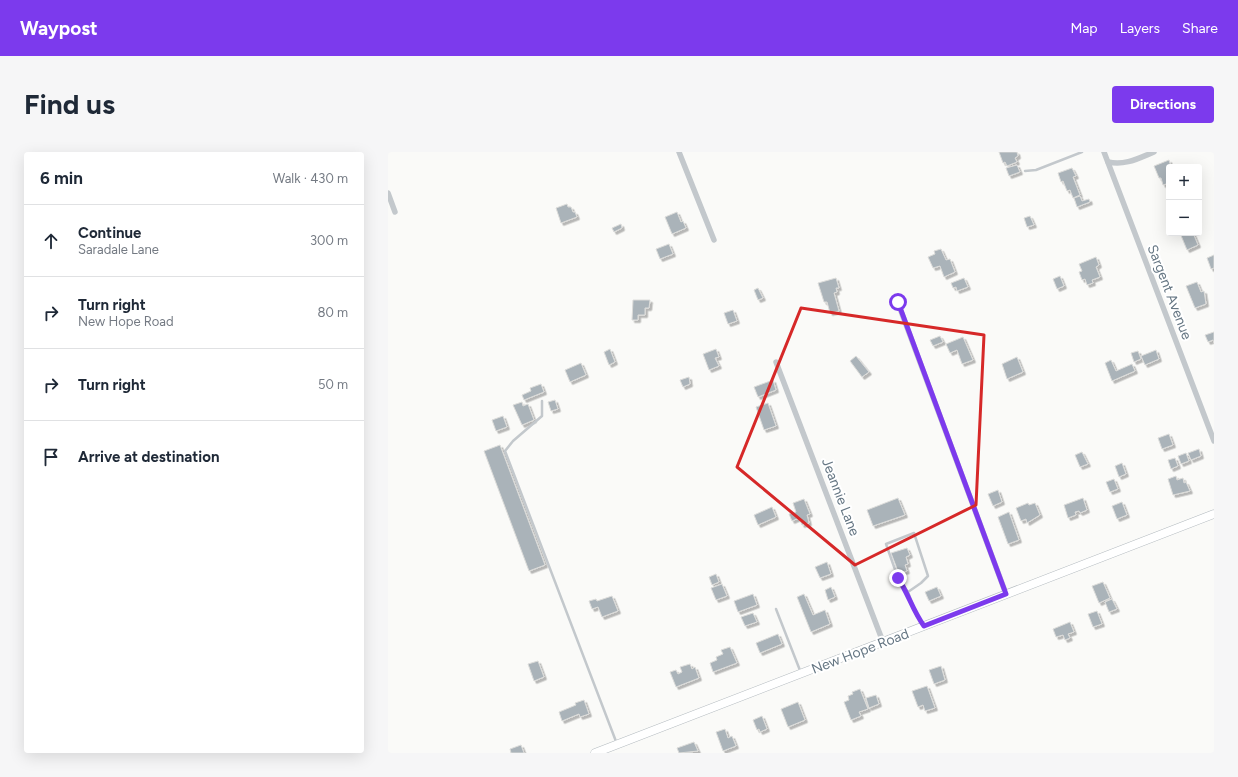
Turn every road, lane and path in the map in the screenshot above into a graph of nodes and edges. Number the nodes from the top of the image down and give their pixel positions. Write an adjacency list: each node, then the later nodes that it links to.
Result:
1 (679, 152): 9 (street)
2 (1082, 152): 6 (lane)
3 (1104, 152): 5 (street, Sargent Avenue)
4 (1154, 152): 5 (street)
5 (1108, 162): 13 (street, Sargent Avenue)
6 (1025, 171)
7 (388, 193): 8 (street)
8 (395, 212)
9 (714, 240)
10 (898, 302): 16 (street)
11 (776, 362): 19 (street, Jeannie Lane)
12 (542, 401): 21 (lane)
13 (1214, 440)
14 (1214, 514): 16 (main road, New Hope Road)
15 (908, 592): 15 (lane); 18 (lane)
16 (1006, 594): 18 (main road, New Hope Road)
17 (776, 609): 20 (lane)
18 (924, 626): 19 (main road, New Hope Road)
19 (883, 642): 20 (main road, New Hope Road)
20 (801, 673): 21 (main road, New Hope Road)
21 (618, 744): 22 (main road, New Hope Road)
22 (595, 753)

